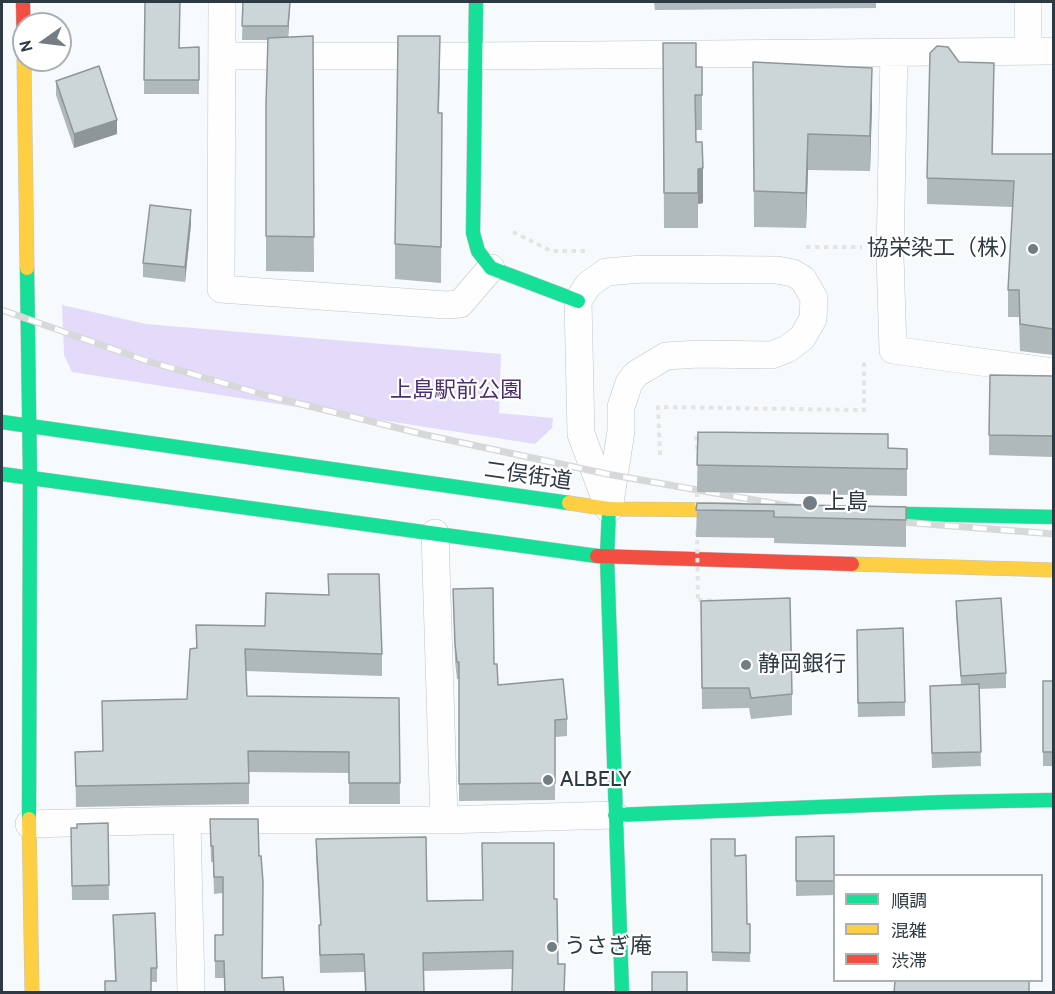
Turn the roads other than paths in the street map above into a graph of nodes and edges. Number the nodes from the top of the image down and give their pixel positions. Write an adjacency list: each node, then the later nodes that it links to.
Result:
1 (222, 2): 6 (street)
2 (476, 2): 7 (street)
3 (1028, 2): 4 (street)
4 (1041, 51): 5 (street)
5 (894, 52): 7 (street); 11 (street)
6 (222, 56): 7 (street); 9 (street)
7 (476, 56): 9 (street)
8 (24, 72): 13 (street)
9 (491, 268): 10 (street)
10 (578, 301): 16 (street); 16 (street)
11 (1053, 372)
12 (2, 422): 13 (street, 二俣街道)
13 (29, 426): 15 (street); 16 (street, 二俣街道)
14 (2, 474): 15 (street)
15 (30, 478): 20 (street); 27 (street)
16 (609, 509): 17 (street, 二俣街道); 21 (street)
17 (759, 511)
18 (841, 512): 19 (street)
19 (1053, 517)
20 (435, 533): 21 (street); 26 (street)
21 (607, 557): 22 (street); 24 (street)
22 (1053, 570)
23 (1053, 800): 24 (street)
24 (615, 815): 26 (street); 30 (street)
25 (187, 820): 26 (street); 27 (street); 29 (street)
26 (444, 820)
27 (28, 824): 28 (street)
28 (32, 993)
29 (191, 993)
30 (622, 993)

